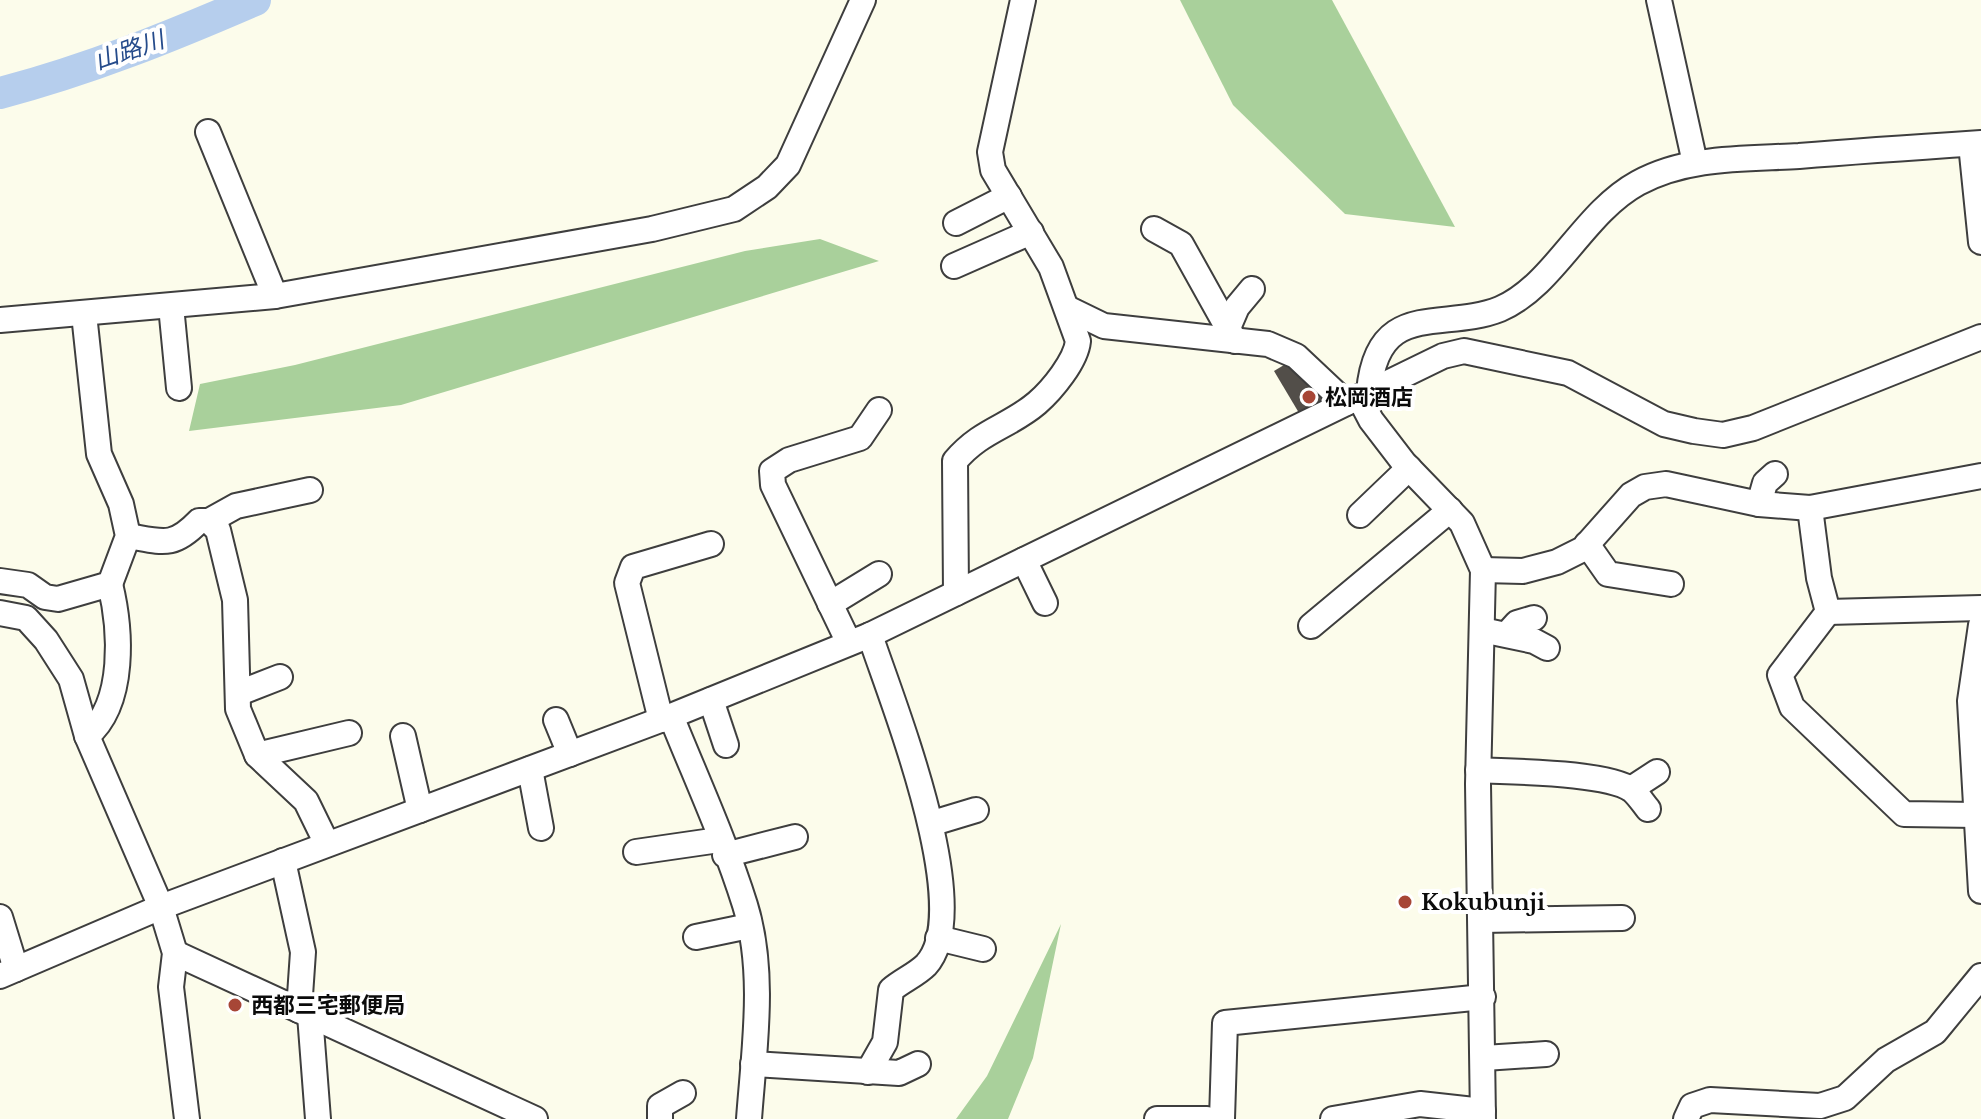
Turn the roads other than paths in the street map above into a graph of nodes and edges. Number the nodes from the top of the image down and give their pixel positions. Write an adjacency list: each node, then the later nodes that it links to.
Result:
1 (863, 0): 14 (street)
2 (1023, 0): 7 (street)
3 (1659, 0): 6 (street)
4 (208, 132): 14 (street)
5 (1976, 143): 6 (street); 11 (street)
6 (1695, 163): 22 (street)
7 (1009, 196): 8 (street); 10 (street)
8 (956, 223)
9 (1154, 229): 19 (street)
10 (1031, 232): 12 (street); 16 (street)
11 (1981, 242)
12 (954, 266)
13 (1252, 289): 19 (street)
14 (275, 296): 15 (street)
15 (171, 306): 17 (street); 21 (street)
16 (1067, 308): 19 (street); 42 (street)
17 (84, 314): 18 (street); 33 (street)
18 (0, 320)
19 (1232, 334): 22 (street)
20 (1981, 337): 22 (street)
21 (179, 388)
22 (1358, 397): 24 (street); 36 (street)
23 (879, 410): 44 (street)
24 (1409, 468): 30 (street); 31 (street)
25 (1775, 474): 28 (street)
26 (1981, 476): 29 (street)
27 (310, 490): 32 (street)
28 (1759, 504): 29 (street); 35 (street)
29 (1810, 508): 46 (street)
30 (1450, 510): 37 (street); 50 (street)
31 (1360, 515)
32 (209, 521): 33 (street); 56 (street)
33 (128, 536): 40 (street)
34 (711, 544): 58 (street)
35 (1587, 544): 37 (street); 41 (street)
36 (1024, 560): 42 (street); 43 (street)
37 (1483, 570): 51 (street)
38 (879, 574): 44 (street)
39 (0, 581): 40 (street)
40 (110, 584): 61 (street)
41 (1671, 584)
42 (956, 593): 53 (street)
43 (1045, 603)
44 (830, 604): 53 (street)
45 (1981, 608): 46 (street)
46 (1828, 612): 73 (street)
47 (0, 613): 61 (street)
48 (1534, 618): 52 (street)
49 (1981, 625): 73 (street)
50 (1311, 626)
51 (1482, 630): 52 (street); 67 (street)
52 (1507, 634): 54 (street)
53 (859, 639): 57 (street); 74 (street)
54 (1547, 648)
55 (280, 677): 56 (street)
56 (239, 693): 65 (street)
57 (711, 700): 58 (street); 63 (street)
58 (666, 718): 64 (street); 78 (street)
59 (556, 720): 64 (street)
60 (349, 733): 65 (street)
61 (87, 736): 82 (street)
62 (403, 736): 71 (street)
63 (726, 745)
64 (570, 754): 66 (street)
65 (257, 755): 77 (street)
66 (530, 769): 71 (street); 75 (street)
67 (1478, 770): 69 (street); 85 (street)
68 (1657, 772): 69 (street)
69 (1631, 789): 70 (street)
70 (1648, 809)
71 (420, 810): 77 (street)
72 (976, 810): 74 (street)
73 (1977, 815): 81 (street)
74 (933, 823): 88 (street)
75 (541, 828)
76 (795, 837): 78 (street)
77 (327, 844): 80 (street)
78 (722, 847): 79 (street); 86 (street)
79 (636, 852)
80 (283, 861): 82 (street); 94 (street)
81 (1981, 891)
82 (161, 907): 90 (street); 91 (street)
83 (0, 917): 91 (street)
84 (1622, 918): 85 (street)
85 (1481, 920): 93 (street)
86 (749, 926): 87 (street); 97 (street)
87 (696, 937)
88 (938, 938): 89 (street); 99 (street)
89 (983, 949)
90 (175, 953): 94 (street); 103 (street)
91 (8, 973)
92 (1981, 976): 101 (street)
93 (1483, 997): 96 (street); 110 (street)
94 (305, 1012): 104 (street); 105 (street)
95 (1546, 1054): 96 (street)
96 (1484, 1058): 102 (street)
97 (753, 1064): 99 (street); 107 (street)
98 (918, 1064): 99 (street)
99 (868, 1072)
100 (683, 1093): 106 (street)
101 (1826, 1112): 112 (street)
102 (1483, 1115): 111 (street)
103 (187, 1119)
104 (318, 1119)
105 (535, 1119)
106 (660, 1119)
107 (749, 1119)
108 (1157, 1119): 109 (street)
109 (1207, 1119)
110 (1222, 1119)
111 (1333, 1119)
112 (1686, 1119)

